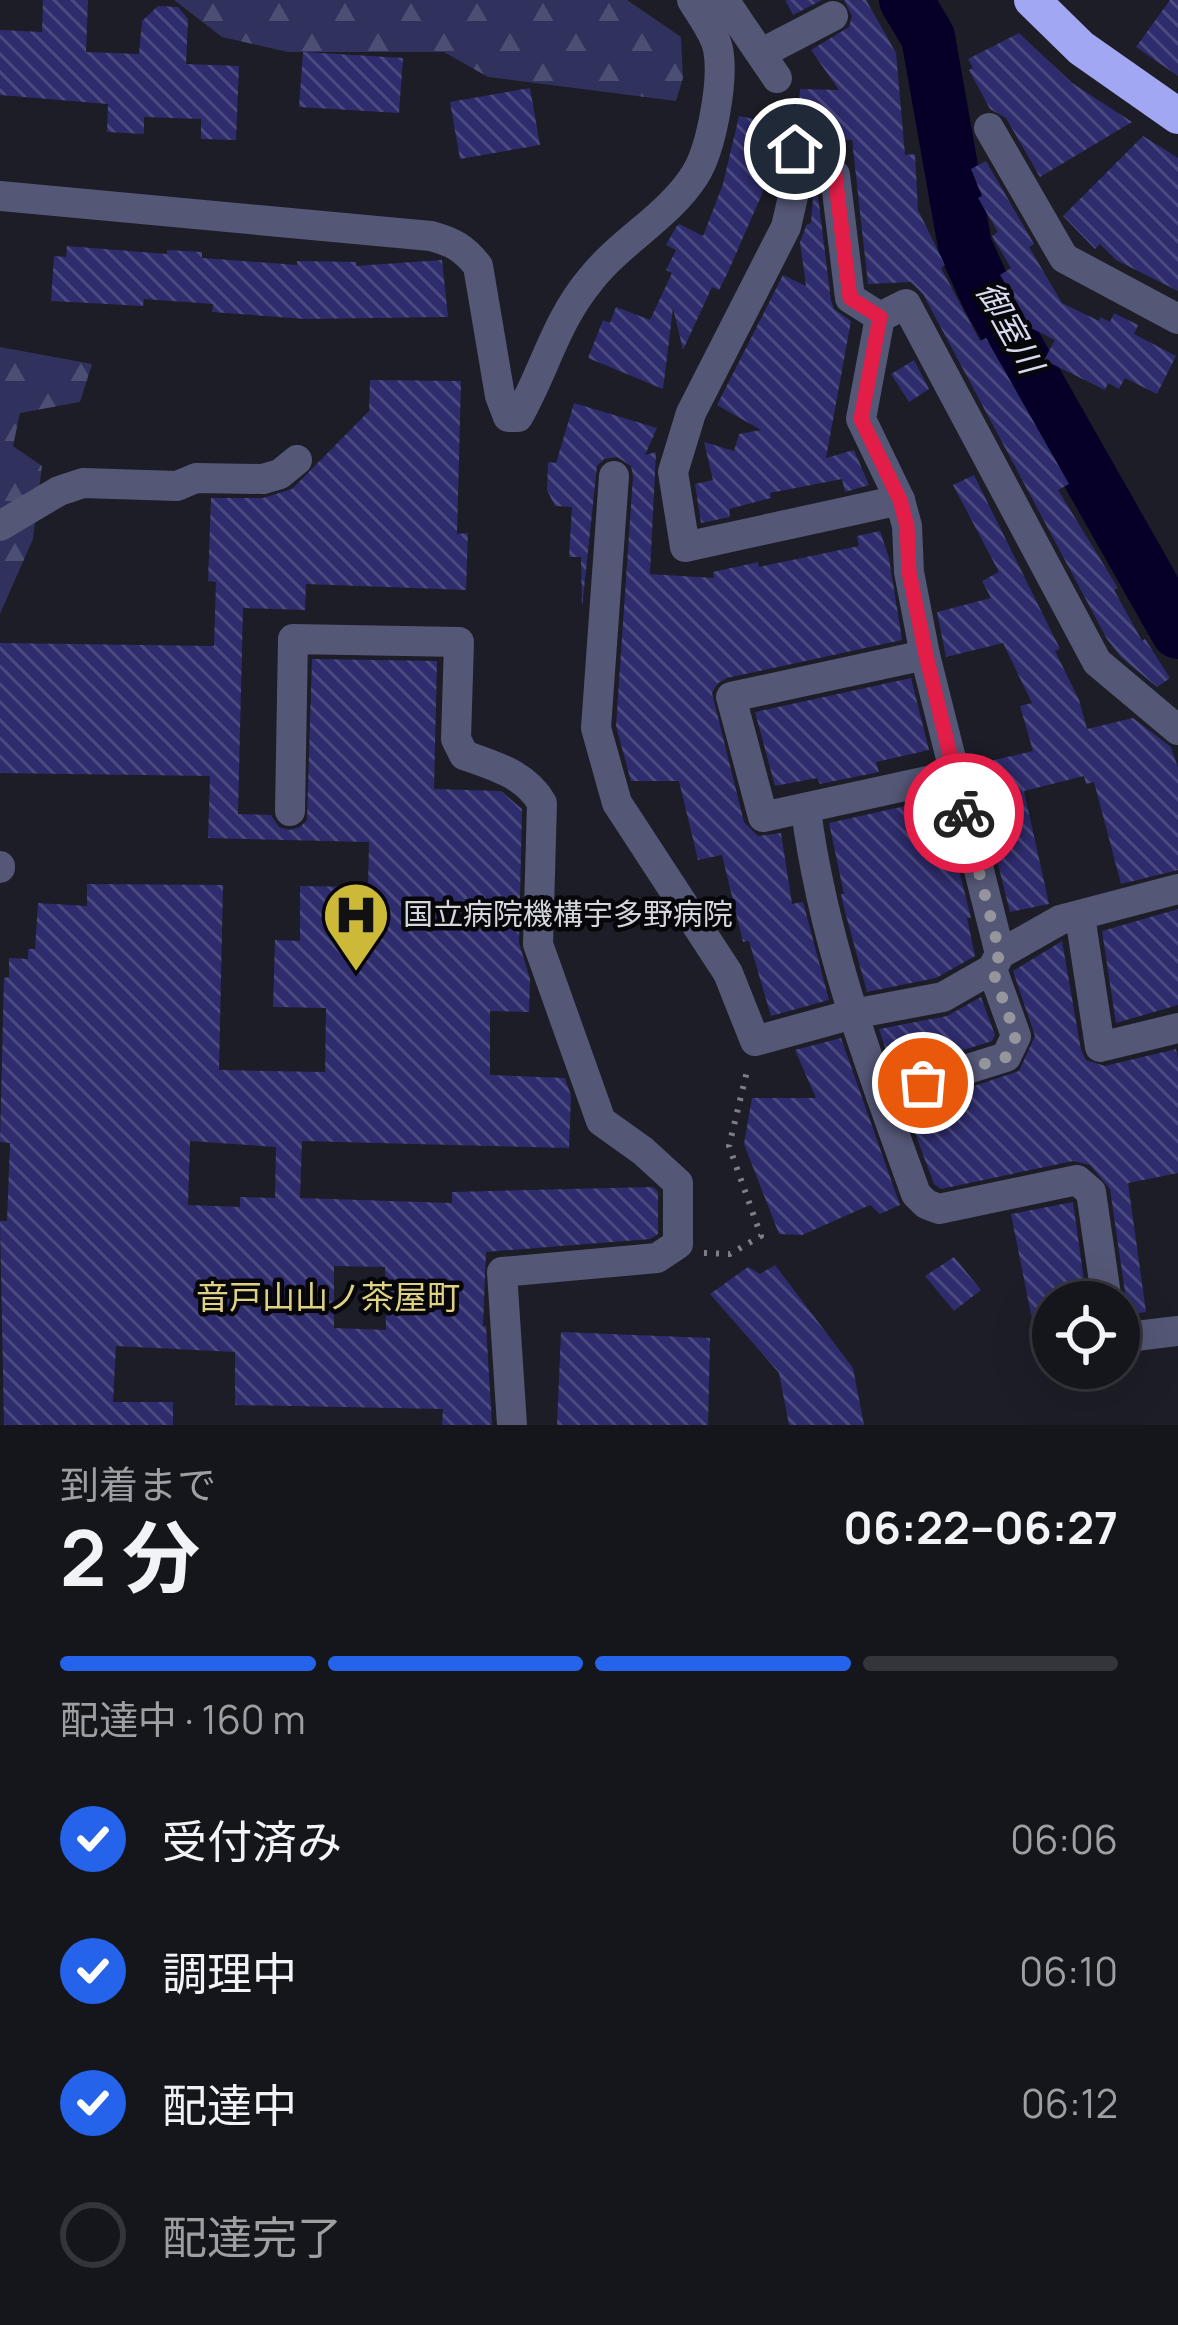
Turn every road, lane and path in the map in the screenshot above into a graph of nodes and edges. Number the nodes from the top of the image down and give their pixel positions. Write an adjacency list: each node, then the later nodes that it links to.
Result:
1 (692, 0): 9 (street)
2 (724, 0): 4 (street)
3 (1032, 0): 5 (highway)
4 (833, 16)
5 (1178, 116)
6 (792, 124): 8 (street)
7 (988, 128): 11 (street)
8 (798, 175): 10 (street); 14 (street)
9 (0, 196)
10 (880, 317): 14 (street); 17 (street)
11 (1178, 319)
12 (297, 460): 15 (street)
13 (614, 476): 24 (street)
14 (900, 500): 16 (street)
15 (0, 526)
16 (926, 655): 18 (street); 19 (street)
17 (1178, 730)
18 (955, 776): 19 (street); 23 (street)
19 (806, 810): 24 (street)
20 (290, 811): 28 (street)
21 (1178, 890): 22 (street)
22 (1080, 916): 23 (street); 25 (street)
23 (996, 961): 24 (street); 26 (street)
24 (853, 1014): 26 (street)
25 (1178, 1028)
26 (881, 1096): 29 (street)
27 (740, 1100): 28 (path)
28 (678, 1244): 32 (street)
29 (1104, 1281)
30 (1178, 1331): 31 (street)
31 (1140, 1336)
32 (512, 1425)

